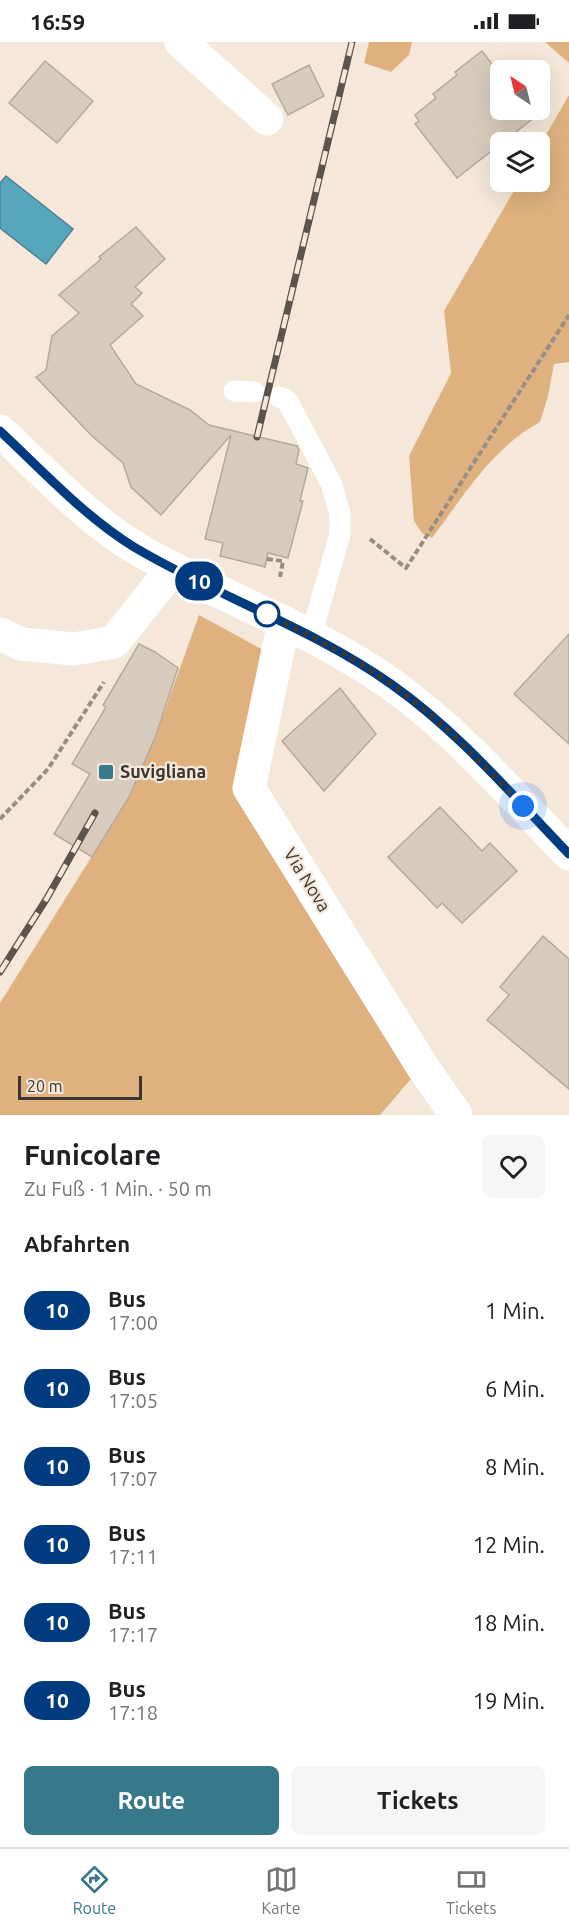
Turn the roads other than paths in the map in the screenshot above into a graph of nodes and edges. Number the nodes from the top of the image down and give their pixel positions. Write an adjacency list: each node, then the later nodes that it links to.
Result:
1 (181, 42): 2 (street)
2 (267, 119)
3 (279, 397): 6 (lane)
4 (0, 431): 5 (street)
5 (173, 568): 6 (street); 7 (street)
6 (298, 629): 8 (street); 9 (street, Via Nova)
7 (0, 634)
8 (569, 854)
9 (456, 1115)

